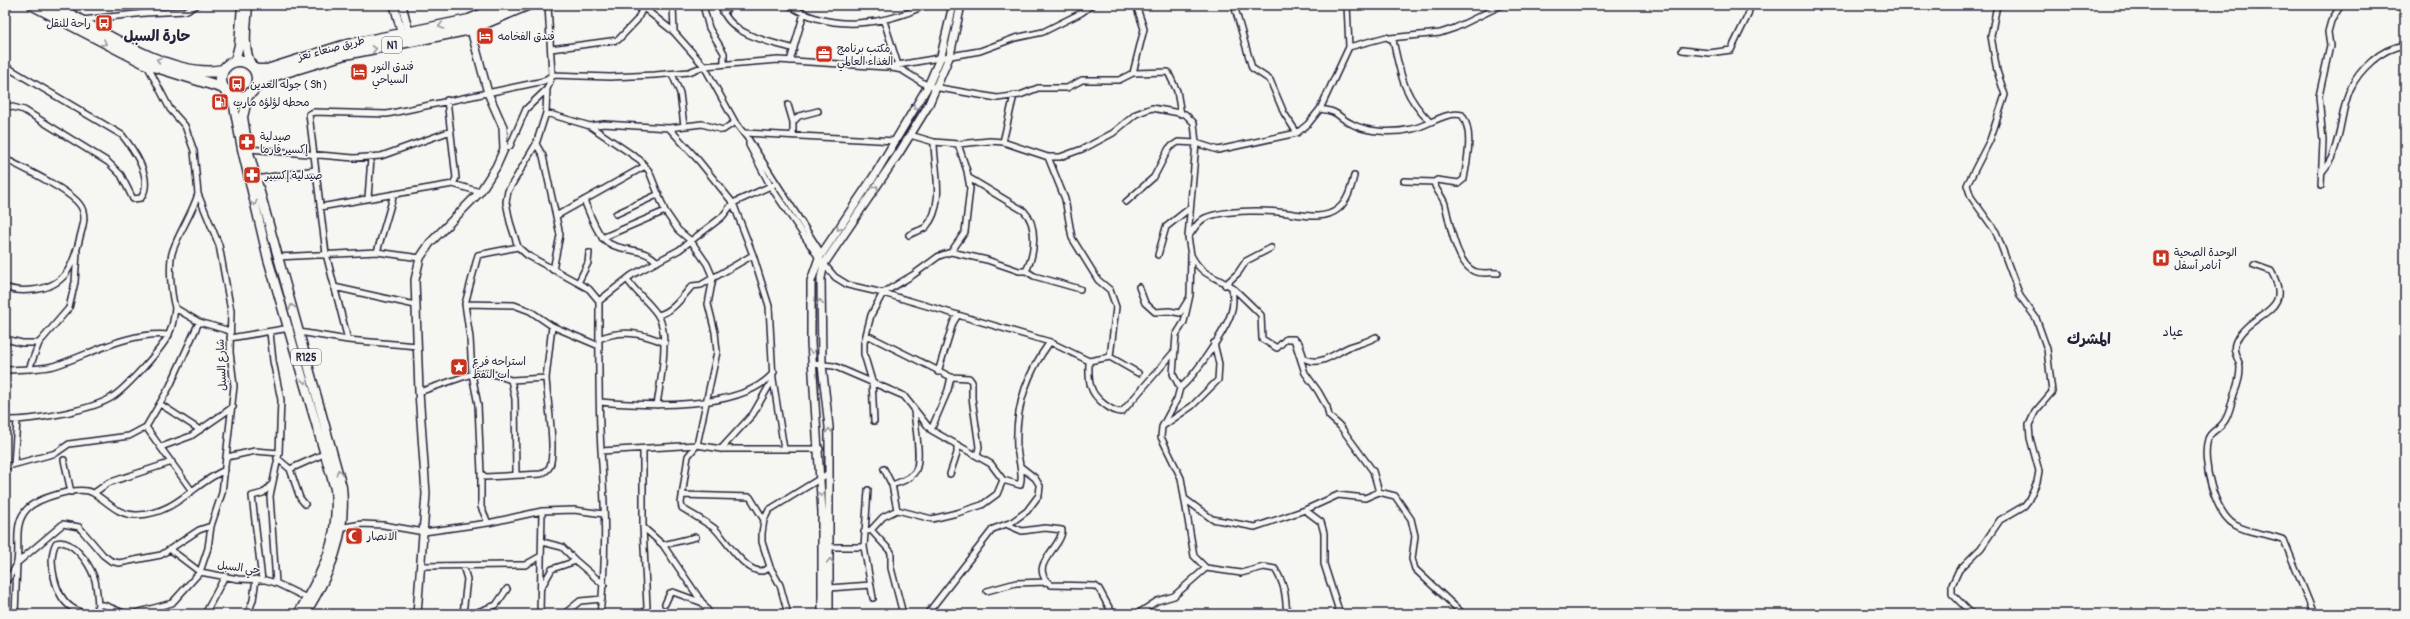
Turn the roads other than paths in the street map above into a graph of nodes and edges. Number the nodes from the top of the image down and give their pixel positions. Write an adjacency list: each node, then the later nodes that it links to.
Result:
1 (9, 5): 29 (street)
2 (33, 5): 47 (highway, one-way to 47)
3 (53, 5): 32 (highway)
4 (197, 5): 32 (street)
5 (242, 5): 45 (main road)
6 (248, 5): 52 (main road)
7 (394, 5): 36 (street)
8 (402, 5): 36 (street)
9 (504, 5): 34 (highway, طريق صنعاء تعز / N1)
10 (526, 5): 34 (highway, طريق صنعاء تعز / N1)
11 (548, 5): 41 (street)
12 (672, 5): 35 (street)
13 (703, 5): 48 (street)
14 (721, 5): 30 (street)
15 (731, 5): 30 (street)
16 (789, 5): 31 (street)
17 (926, 5): 33 (street)
18 (953, 5): 44 (street)
19 (961, 5): 43 (street)
20 (1092, 5): 43 (street)
21 (1136, 5): 55 (street)
22 (1234, 5): 82 (street)
23 (1347, 5): 39 (street)
24 (1502, 5): 37 (street)
25 (1750, 5): 42 (street)
26 (1997, 5): 320 (street)
27 (2341, 5): 99 (street)
28 (641, 6): 35 (street); 41 (street)
29 (5, 11)
30 (723, 13): 40 (street)
31 (804, 13): 33 (street); 40 (street)
32 (81, 20): 54 (highway, one-way to 32)
33 (884, 21): 49 (street)
34 (470, 24): 36 (highway, طريق صنعاء تعز / N1); 63 (street)
35 (674, 32): 51 (street)
36 (407, 38): 52 (highway, طريق صنعاء تعز / N1); 58 (highway, طريق صنعاء تعز / N1, one-way to 36)
37 (1390, 38): 39 (street); 76 (street)
38 (2405, 46): 99 (street)
39 (1348, 47): 70 (street)
40 (794, 48): 46 (street)
41 (551, 49): 57 (street)
42 (1682, 50)
43 (950, 55): 44 (street); 60 (street)
44 (941, 56): 49 (street); 59 (street)
45 (235, 61): 52 (highway); 54 (highway)
46 (790, 61): 48 (street); 53 (street)
47 (147, 64): 61 (highway); 109 (street, شارع السبل)
48 (724, 64): 51 (street)
49 (898, 65): 53 (street)
50 (5, 66): 68 (street)
51 (704, 66): 56 (street); 74 (street)
52 (253, 67): 58 (highway)
53 (886, 67): 59 (street)
54 (224, 70): 61 (highway)
55 (1133, 73): 64 (street); 73 (street)
56 (672, 74): 57 (street); 78 (street)
57 (552, 75): 62 (street); 63 (street)
58 (257, 84): 66 (highway)
59 (928, 86): 60 (street); 85 (street, one-way to 85)
60 (938, 87): 64 (street); 83 (street)
61 (224, 88): 65 (highway)
62 (547, 89): 72 (street); 92 (street)
63 (488, 93): 67 (street); 92 (street)
64 (1014, 95): 87 (street)
65 (232, 96): 66 (highway); 163 (main road, R125, one-way to 163)
66 (248, 96): 91 (main road, R125)
67 (447, 100): 80 (street); 93 (street)
68 (5, 105)
69 (788, 105): 75 (street)
70 (1320, 109): 76 (street); 82 (street)
71 (818, 111): 75 (street)
72 (546, 113): 77 (street); 89 (street)
73 (1181, 114): 88 (street); 94 (street)
74 (736, 122): 78 (street); 81 (street)
75 (793, 122): 84 (street)
76 (1430, 122): 104 (street)
77 (590, 126): 79 (street); 97 (street)
78 (684, 126): 79 (street)
79 (669, 128): 115 (street)
80 (451, 131): 95 (street); 105 (street)
81 (745, 133): 84 (street); 106 (street)
82 (1297, 133): 88 (street)
83 (910, 135): 86 (street); 139 (street, one-way to 83)
84 (793, 136): 85 (street)
85 (896, 140): 133 (street, one-way to 133)
86 (934, 142): 90 (street); 121 (street)
87 (1003, 142): 90 (street); 94 (street)
88 (1196, 143): 114 (street); 117 (street)
89 (536, 144): 120 (street); 126 (street)
90 (958, 144): 101 (street)
91 (248, 149): 93 (street); 102 (main road, R125)
92 (504, 149): 108 (street)
93 (313, 156): 95 (street); 98 (street)
94 (1048, 157): 182 (street)
95 (372, 158): 112 (street)
96 (5, 159): 125 (street)
97 (645, 166): 111 (street); 113 (street)
98 (315, 170): 102 (street); 116 (street)
99 (2322, 173): 107 (street)
100 (1354, 176): 122 (street)
101 (969, 178): 129 (street); 142 (street)
102 (256, 179): 136 (main road, R125)
103 (1404, 181): 104 (street)
104 (1434, 182): 143 (street)
105 (452, 184): 108 (street); 110 (street)
106 (773, 185): 115 (street); 133 (street)
107 (2321, 185)
108 (480, 192): 137 (street)
109 (198, 194): 158 (street); 164 (street, شارع السبل)
110 (394, 194): 112 (street); 128 (street)
111 (659, 194): 118 (street); 119 (street)
112 (368, 198): 116 (street)
113 (584, 200): 120 (street); 123 (street)
114 (1126, 202)
115 (733, 203): 124 (street); 132 (street)
116 (320, 207): 131 (street)
117 (1190, 208): 122 (street); 135 (street)
118 (665, 211): 123 (street); 124 (street)
119 (616, 214)
120 (556, 216): 141 (street)
121 (909, 235)
122 (1188, 237): 134 (street)
123 (602, 238): 138 (street)
124 (691, 241): 138 (street); 144 (street)
125 (78, 247): 148 (street); 176 (street)
126 (518, 247): 141 (street); 157 (street)
127 (1271, 248): 147 (street)
128 (377, 252): 131 (street); 137 (street)
129 (951, 252): 142 (street); 153 (street)
130 (589, 253): 146 (street)
131 (326, 254): 136 (street); 149 (street)
132 (753, 255): 144 (street); 188 (street)
133 (820, 255): 139 (street); 184 (street, one-way to 184)
134 (1191, 255): 147 (street); 154 (street)
135 (1158, 256)
136 (277, 257): 166 (main road, R125, one-way to 136)
137 (420, 258): 156 (street)
138 (658, 262): 145 (street)
139 (824, 264): 153 (street); 185 (street, one-way to 139)
140 (2254, 265): 321 (street)
141 (554, 270): 146 (street)
142 (1026, 271): 152 (street)
143 (1498, 272)
144 (713, 278): 159 (street); 199 (street)
145 (627, 279): 155 (street); 159 (street)
146 (578, 283): 155 (street)
147 (1225, 285): 151 (street)
148 (5, 287)
149 (334, 287): 156 (street); 174 (street)
150 (1139, 287): 154 (street)
151 (1232, 288): 173 (street); 178 (street)
152 (1080, 289)
153 (883, 293): 160 (street); 168 (street)
154 (1190, 295): 179 (street)
155 (599, 301): 172 (street)
156 (415, 304): 180 (street)
157 (465, 304): 162 (street); 191 (street)
158 (175, 308): 161 (street); 167 (street)
159 (658, 315): 177 (street)
160 (958, 315): 175 (street); 189 (street)
161 (199, 322): 164 (street); 201 (street)
162 (552, 326): 181 (street); 193 (street)
163 (290, 328): 165 (street); 220 (main road, R125, one-way to 220)
164 (230, 332): 170 (street, شارع السبل)
165 (270, 332): 170 (street); 221 (street)
166 (299, 332): 174 (street); 257 (main road, R125, one-way to 166)
167 (169, 335): 186 (street); 206 (street)
168 (867, 335): 189 (street); 196 (street)
169 (1376, 337): 173 (street)
170 (230, 338): 203 (street, شارع السبل)
171 (5, 339): 176 (street)
172 (599, 339): 177 (street); 181 (street)
173 (1294, 339): 243 (street)
174 (348, 340): 180 (street)
175 (1050, 342): 183 (street); 228 (street)
176 (38, 343): 186 (street)
177 (664, 343): 202 (street)
178 (1214, 343): 197 (street); 209 (street)
179 (1176, 344): 183 (street); 197 (street)
180 (417, 346): 198 (street)
181 (599, 346): 200 (street)
182 (1110, 357): 183 (street); 190 (street)
183 (1089, 361)
184 (813, 364): 185 (street); 218 (street)
185 (822, 365): 196 (street); 233 (street, one-way to 185)
186 (30, 369): 187 (street)
187 (5, 370)
188 (774, 372): 194 (street); 199 (street)
189 (938, 372): 192 (street)
190 (1138, 373)
191 (472, 374): 195 (street); 198 (street); 232 (street)
192 (951, 377): 211 (street); 222 (street)
193 (546, 378): 195 (street); 235 (street)
194 (773, 379): 215 (street); 217 (street)
195 (511, 380): 235 (street)
196 (872, 381): 204 (street); 207 (street)
197 (1180, 388): 209 (street)
198 (419, 392): 259 (street)
199 (707, 401): 202 (street); 213 (street)
200 (600, 402): 202 (street); 219 (street)
201 (160, 404): 208 (street); 210 (street)
202 (657, 405)
203 (233, 407): 210 (street); 223 (street, شارع السبل)
204 (914, 410): 211 (street); 239 (street)
205 (5, 420): 206 (street)
206 (18, 421): 226 (street)
207 (874, 421)
208 (146, 427): 214 (street); 226 (street)
209 (1162, 427): 246 (street)
210 (200, 430): 214 (street)
211 (931, 430): 212 (street)
212 (957, 444): 222 (street); 234 (street)
213 (697, 445): 216 (street); 217 (street); 245 (street)
214 (161, 447): 225 (street)
215 (784, 448): 217 (street); 218 (street)
216 (643, 449): 219 (street); 256 (street)
217 (721, 449)
218 (820, 449): 236 (street)
219 (601, 451): 251 (street)
220 (326, 453): 229 (street); 257 (main road, R125)
221 (278, 456): 223 (street); 229 (street); 238 (street)
222 (977, 456): 237 (street)
223 (227, 457): 231 (street, شارع السبل)
224 (64, 460): 242 (street)
225 (172, 462): 241 (street); 244 (street)
226 (14, 464): 227 (street)
227 (5, 467)
228 (1021, 467): 237 (street); 254 (street)
229 (290, 469): 247 (street)
230 (884, 469): 239 (street)
231 (225, 470): 241 (street); 255 (street, شارع السبل)
232 (481, 473): 235 (street); 253 (street)
233 (829, 473): 236 (street); 264 (street)
234 (950, 474)
235 (516, 475)
236 (820, 477): 252 (street); 312 (street, one-way to 312)
237 (1003, 480): 248 (street)
238 (272, 484): 277 (street); 280 (street)
239 (892, 485): 248 (street)
240 (868, 490): 260 (street)
241 (192, 491): 244 (street)
242 (72, 492): 244 (street); 269 (street)
243 (1379, 492): 249 (street); 319 (street)
244 (94, 493)
245 (682, 495): 252 (street); 272 (street)
246 (1185, 499): 249 (street); 273 (street)
247 (304, 504)
248 (897, 510): 258 (street)
249 (1305, 510): 318 (street)
250 (542, 511): 251 (street); 253 (street); 262 (street)
251 (604, 514): 281 (street)
252 (764, 520): 272 (street)
253 (488, 523): 259 (street)
254 (1008, 525): 278 (street); 315 (street)
255 (211, 526): 266 (street); 274 (street, شارع السبل)
256 (643, 527): 263 (street); 309 (street)
257 (339, 528): 259 (street); 287 (main road, R125); 302 (main road, R125)
258 (871, 530): 260 (street); 314 (street)
259 (424, 532): 270 (street)
260 (864, 532): 265 (street)
261 (696, 537): 263 (street)
262 (542, 542): 267 (street); 268 (street)
263 (663, 545): 290 (street)
264 (830, 546): 265 (street); 283 (street, one-way to 264)
265 (864, 547): 282 (street)
266 (171, 550): 269 (street); 274 (street, حي السبل)
267 (541, 556): 271 (street); 285 (street)
268 (576, 561): 281 (street); 285 (street)
269 (17, 563): 279 (street); 294 (street)
270 (421, 566): 271 (street); 303 (street)
271 (463, 566): 304 (street)
272 (770, 567): 311 (street)
273 (1206, 568): 316 (street); 317 (street)
274 (200, 572): 275 (street, حي السبل); 298 (street, شارع السبل)
275 (225, 576): 276 (street, حي السبل); 299 (street)
276 (256, 579): 277 (street, حي السبل); 300 (street)
277 (262, 580): 280 (street, حي السبل)
278 (1047, 582): 286 (street); 293 (street)
279 (5, 583)
280 (276, 583): 287 (street, حي السبل)
281 (604, 585): 289 (street)
282 (871, 585): 283 (street); 288 (street)
283 (829, 588): 313 (street)
284 (507, 589): 305 (street)
285 (540, 589): 306 (street)
286 (987, 591)
287 (308, 598): 301 (main road, R125)
288 (873, 598)
289 (602, 599): 307 (street); 308 (street)
290 (704, 603): 291 (street); 310 (street)
291 (665, 604)
292 (98, 605): 295 (street); 296 (street); 297 (street)
293 (1112, 613)
294 (15, 614)
295 (85, 614)
296 (94, 614)
297 (126, 614)
298 (132, 614)
299 (205, 614)
300 (248, 614)
301 (298, 614)
302 (305, 614)
303 (417, 614)
304 (463, 614)
305 (472, 614)
306 (540, 614)
307 (564, 614)
308 (600, 614)
309 (645, 614)
310 (710, 614)
311 (788, 614)
312 (822, 614)
313 (829, 614)
314 (903, 614)
315 (927, 614)
316 (1137, 614)
317 (1286, 614)
318 (1340, 614)
319 (1464, 614)
320 (1972, 614)
321 (2314, 614)

